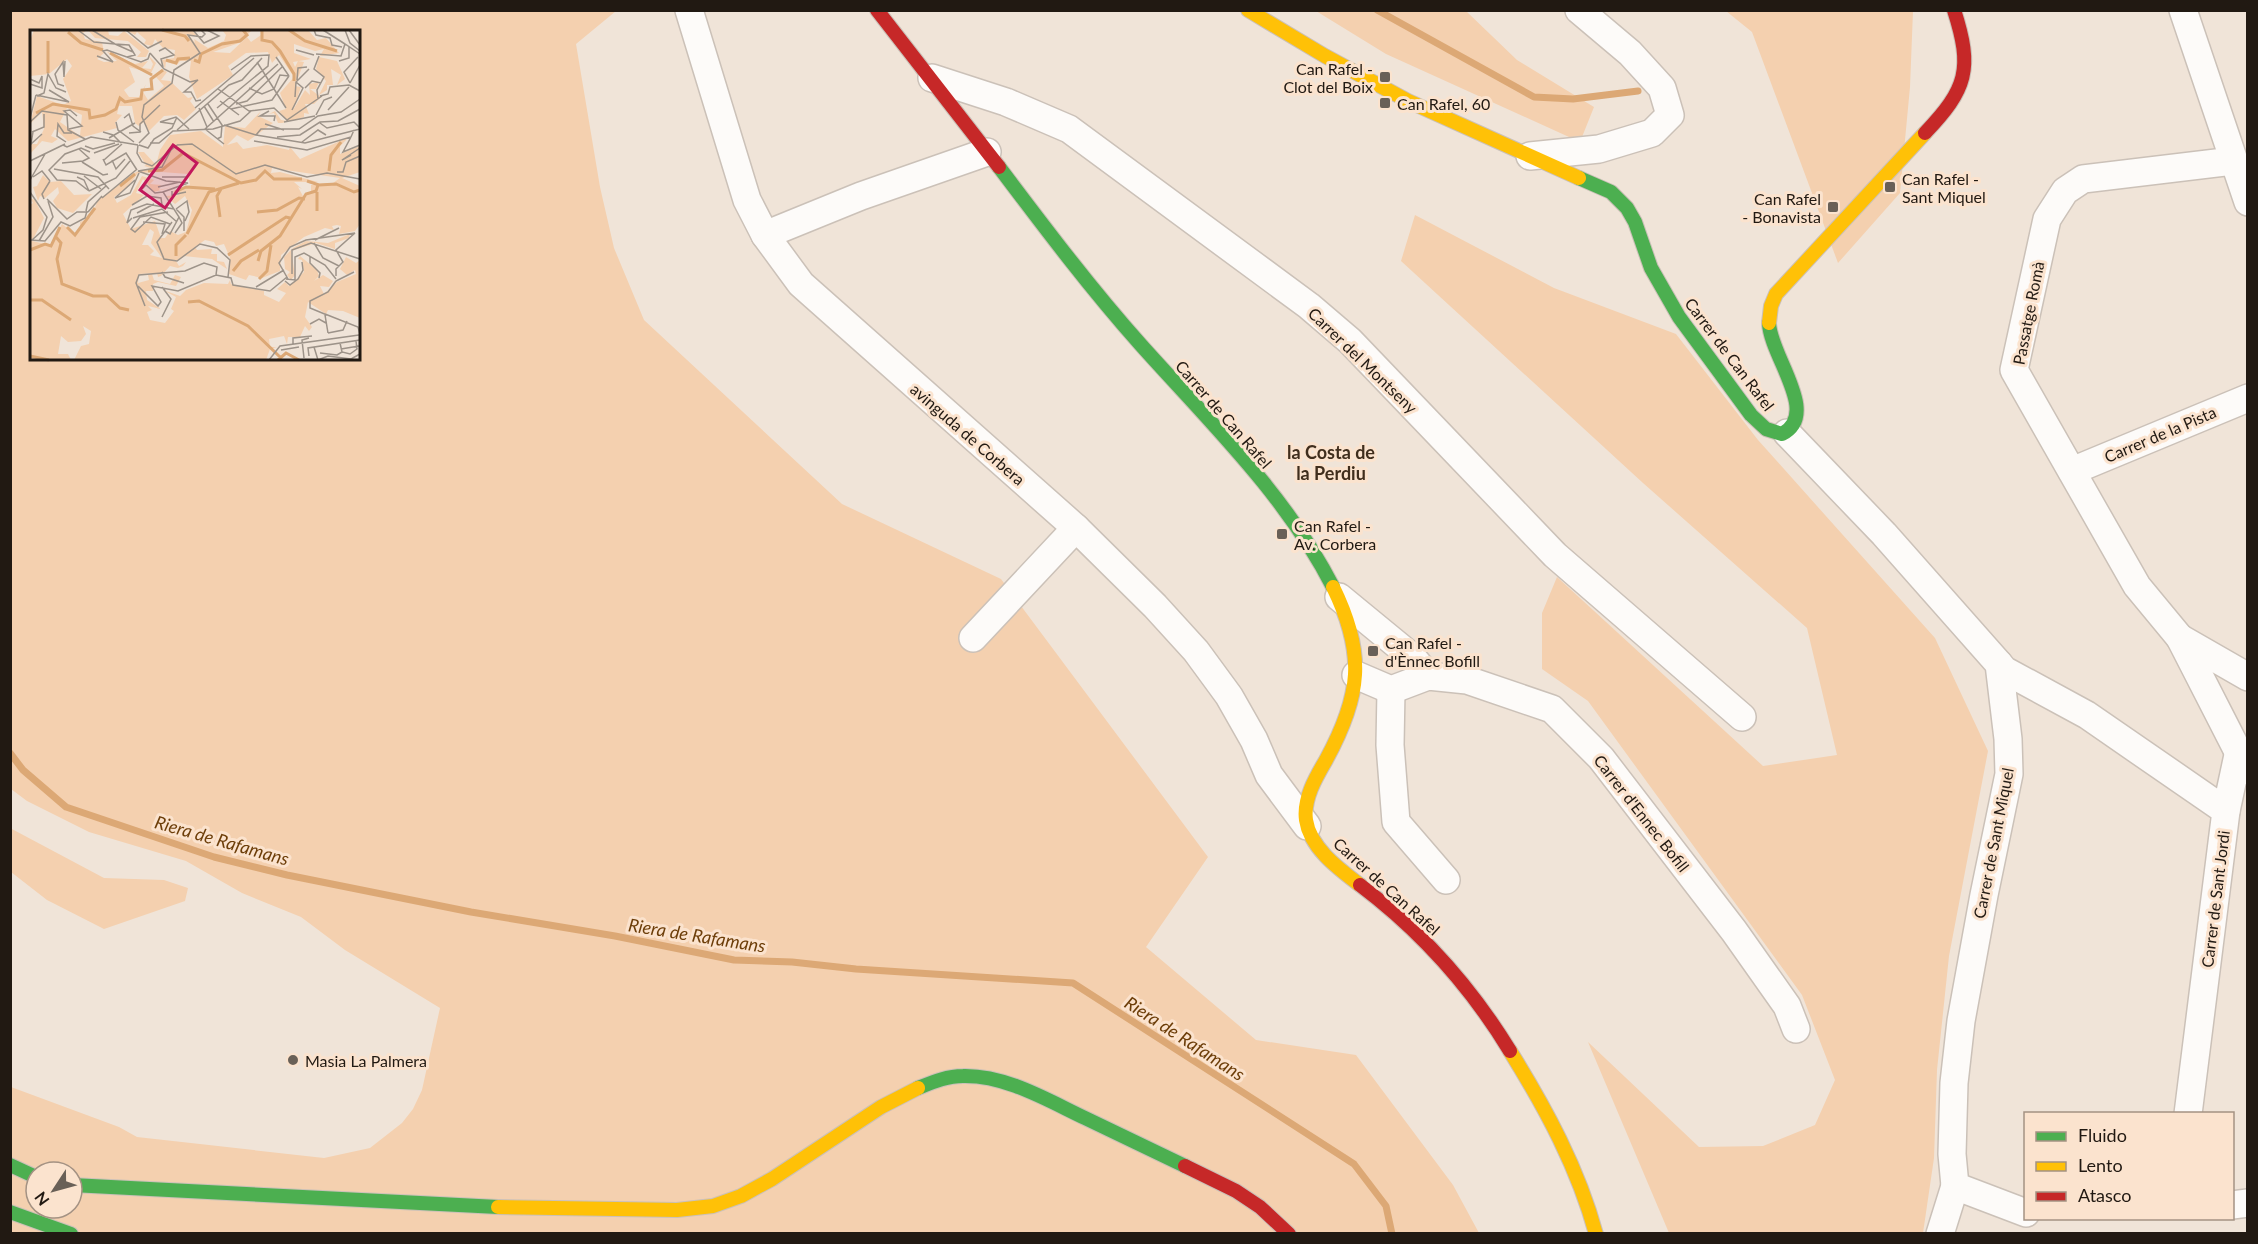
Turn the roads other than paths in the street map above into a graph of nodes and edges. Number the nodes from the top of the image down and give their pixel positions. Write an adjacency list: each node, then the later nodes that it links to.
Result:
1 (689, 10): 12 (street, avinguda de Corbera)
2 (877, 10): 7 (street, Carrer de Can Rafel)
3 (1248, 10): 9 (street, Carrer de Can Rafel)
4 (1579, 10): 9 (street)
5 (1954, 10): 14 (street, Carrer de Can Rafel)
6 (2183, 10): 10 (street)
7 (932, 78): 8 (street, Carrer de Can Rafel); 25 (street, Carrer del Montseny)
8 (987, 152): 12 (street); 17 (street, Carrer de Can Rafel)
9 (1530, 156): 14 (street, Carrer de Can Rafel)
10 (2233, 161): 11 (street); 15 (street, Passatge Romà)
11 (2247, 202)
12 (765, 235): 16 (street, avinguda de Corbera)
13 (2247, 398): 15 (street, Carrer de la Pista)
14 (1787, 433): 20 (street)
15 (2072, 471): 19 (street, Passatge Romà)
16 (1076, 528): 18 (street); 28 (street, avinguda de Corbera)
17 (1339, 597): 21 (street, Carrer de Can Rafel); 22 (street)
18 (973, 638)
19 (2180, 638): 23 (street); 26 (street)
20 (1999, 664): 27 (street, Carrer de Sant Jordi); 35 (street, Carrer de Sant Miquel)
21 (1356, 675): 24 (street); 28 (street, Carrer de Can Rafel)
22 (1428, 676): 24 (street, Carrer d'Ennec Bofill); 30 (street, Carrer d'Ennec Bofill)
23 (2247, 677)
24 (1391, 690): 29 (street)
25 (1742, 717)
26 (2243, 763): 27 (street)
27 (2226, 811): 31 (street, Carrer de Sant Jordi)
28 (1307, 826): 40 (street, Carrer de Can Rafel)
29 (1446, 880)
30 (1796, 1029)
31 (2188, 1112)
32 (10, 1165): 33 (street)
33 (24, 1171)
34 (84, 1186): 39 (street)
35 (1955, 1186): 37 (street); 41 (street)
36 (10, 1212): 38 (street)
37 (2024, 1213)
38 (71, 1233)
39 (1288, 1233)
40 (1596, 1233)
41 (1940, 1233)

